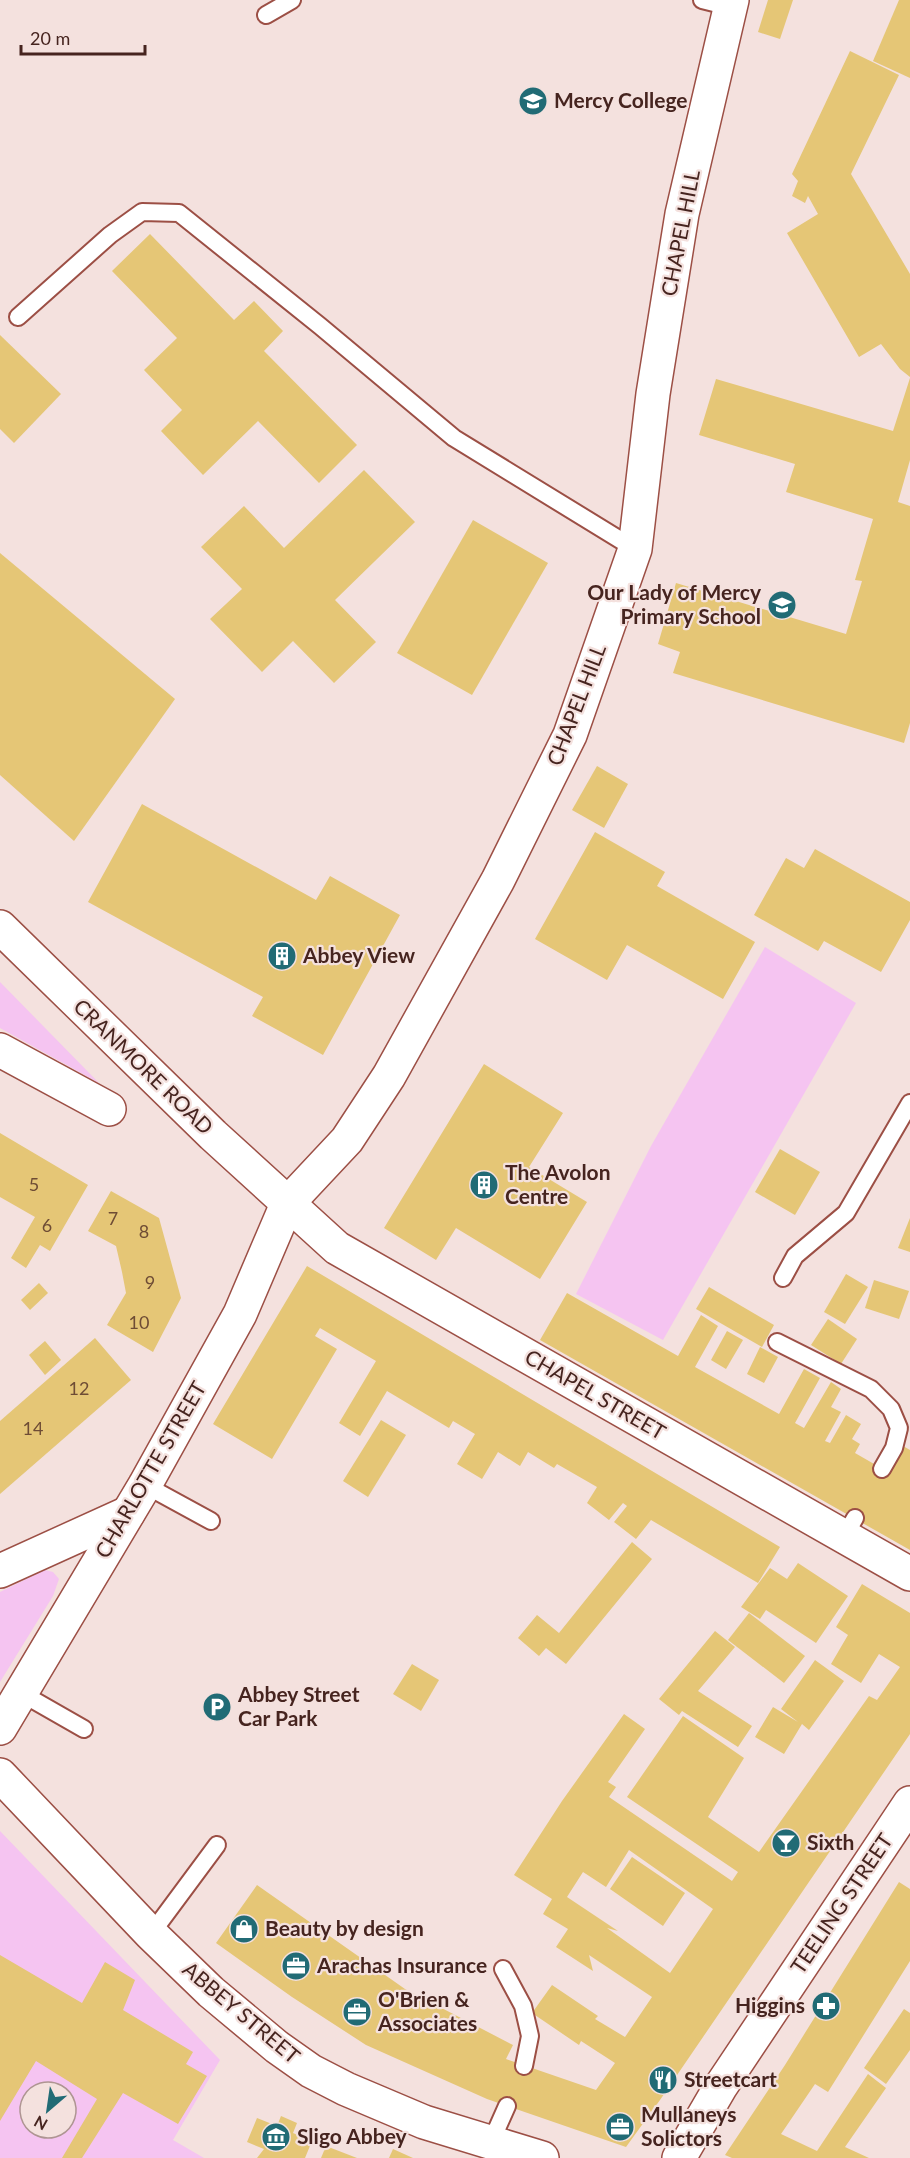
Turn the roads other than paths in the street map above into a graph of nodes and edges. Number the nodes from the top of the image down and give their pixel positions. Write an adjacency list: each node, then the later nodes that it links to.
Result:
1 (292, 0): 3 (lane)
2 (722, 2): 5 (street, CHAPEL HILL)
3 (266, 15)
4 (18, 317): 5 (lane)
5 (635, 549): 10 (street, CHAPEL HILL)
6 (0, 927): 10 (street, CRANMORE ROAD)
7 (0, 1050): 9 (street)
8 (910, 1103): 11 (lane)
9 (109, 1109)
10 (288, 1204): 14 (street, CHARLOTTE STREET); 18 (street, CHAPEL STREET)
11 (783, 1278)
12 (777, 1342): 13 (lane)
13 (882, 1469)
14 (145, 1485): 15 (street, CHARLOTTE STREET); 16 (lane)
15 (128, 1513): 17 (street); 19 (street, CHARLOTTE STREET)
16 (211, 1521)
17 (0, 1571)
18 (910, 1574)
19 (21, 1693): 20 (street, CHARLOTTE STREET); 21 (lane)
20 (0, 1728)
21 (84, 1729)
22 (0, 1775): 25 (street, ABBEY STREET)
23 (910, 1803): 31 (street, TEELING STREET)
24 (218, 1845): 25 (lane)
25 (151, 1934): 29 (street, ABBEY STREET)
26 (503, 1969): 27 (lane)
27 (524, 2066)
28 (507, 2106): 29 (lane)
29 (491, 2142): 30 (street, ABBEY STREET)
30 (542, 2158)
31 (679, 2158)

